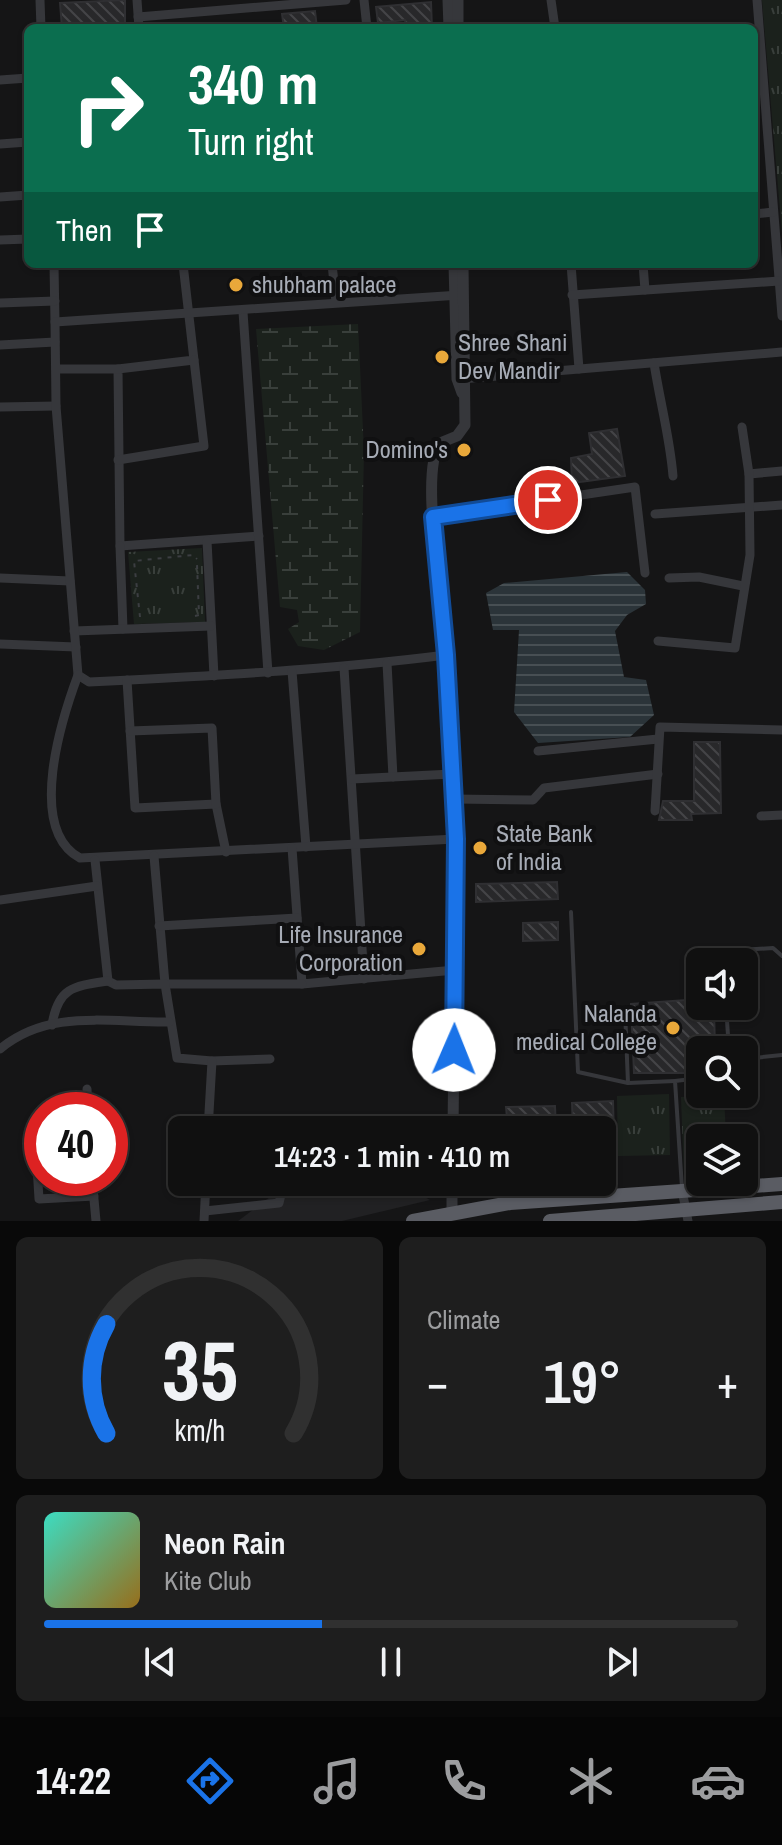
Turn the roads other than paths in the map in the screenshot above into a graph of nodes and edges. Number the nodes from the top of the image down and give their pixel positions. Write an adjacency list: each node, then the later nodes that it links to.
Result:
1 (40, 0): 10 (street)
2 (137, 0): 9 (street)
3 (346, 0): 9 (street)
4 (364, 0): 11 (street)
5 (448, 0): 12 (street)
6 (458, 0): 13 (street)
7 (551, 0): 14 (street)
8 (757, 0): 15 (street)
9 (139, 23)
10 (41, 24)
11 (367, 24)
12 (449, 24)
13 (458, 24)
14 (554, 24)
15 (757, 24)
16 (758, 71): 23 (street)
17 (24, 78): 18 (street)
18 (0, 80)
19 (24, 142): 20 (street)
20 (0, 144)
21 (24, 195): 22 (street)
22 (0, 197)
23 (773, 212): 24 (street); 34 (street)
24 (758, 214)
25 (24, 239): 26 (street)
26 (0, 240)
27 (54, 268): 38 (street)
28 (183, 268): 42 (street)
29 (332, 268): 39 (street)
30 (455, 268): 36 (street)
31 (462, 268): 36 (street)
32 (571, 268): 37 (street)
33 (643, 268): 35 (street)
34 (779, 281): 35 (street); 43 (street)
35 (645, 290): 37 (street)
36 (459, 294): 39 (street); 53 (street)
37 (572, 295): 52 (street)
38 (55, 301): 40 (street); 44 (street)
39 (336, 302): 41 (street)
40 (0, 303)
41 (243, 312): 42 (street); 65 (street)
42 (187, 315): 44 (street); 48 (street)
43 (782, 316)
44 (55, 322): 45 (street)
45 (55, 342): 46 (street); 50 (street)
46 (0, 345)
47 (782, 352): 49 (street)
48 (194, 360): 51 (street); 57 (street)
49 (654, 363): 52 (street); 60 (street)
50 (56, 369): 51 (street); 54 (street)
51 (118, 369): 57 (street)
52 (579, 369): 53 (street)
53 (462, 379): 64 (street)
54 (56, 406): 55 (street); 71 (street)
55 (0, 407)
56 (742, 427): 59 (street)
57 (118, 460): 67 (street)
58 (782, 471): 59 (street)
59 (749, 474): 62 (street)
60 (673, 476)
61 (782, 505): 62 (street)
62 (750, 507): 63 (street); 72 (street)
63 (655, 514)
64 (433, 517): 68 (street); 79 (street)
65 (259, 536): 66 (street); 83 (street)
66 (207, 541): 67 (street); 73 (street)
67 (120, 546): 74 (street)
68 (645, 573)
69 (0, 578): 71 (street)
70 (669, 578): 72 (street)
71 (70, 581): 75 (street)
72 (743, 586): 76 (street)
73 (211, 626): 74 (street); 85 (street)
74 (123, 629): 75 (street)
75 (74, 631): 78 (street)
76 (658, 641)
77 (0, 644): 78 (street)
78 (76, 647): 84 (street)
79 (446, 655): 80 (street); 91 (street)
80 (387, 663): 81 (street); 93 (street)
81 (344, 668): 82 (street); 94 (street)
82 (292, 671): 83 (street); 102 (street)
83 (268, 673): 85 (street)
84 (78, 675): 86 (street); 106 (street)
85 (214, 676): 86 (street)
86 (127, 680): 88 (street)
87 (782, 730): 89 (street)
88 (130, 731): 96 (street); 96 (street)
89 (658, 739): 90 (street); 92 (street)
90 (538, 751)
91 (452, 774): 93 (street); 95 (street)
92 (658, 774): 95 (street); 97 (street)
93 (393, 777): 94 (street)
94 (352, 779): 101 (street)
95 (454, 799): 100 (street)
96 (216, 804): 104 (street)
97 (655, 811)
98 (782, 815): 99 (street)
99 (761, 816)
100 (456, 839): 101 (street); 114 (street)
101 (358, 844): 102 (street); 115 (street)
102 (306, 847): 103 (street)
103 (292, 848): 104 (street); 110 (street)
104 (226, 852): 105 (street)
105 (154, 856): 106 (street); 111 (street)
106 (95, 860): 107 (street)
107 (97, 886): 108 (street); 116 (street)
108 (0, 900)
109 (571, 912): 129 (lane)
110 (297, 918): 111 (street); 118 (street)
111 (159, 926): 117 (street)
112 (758, 949): 113 (lane)
113 (782, 956)
114 (455, 970): 115 (street); 133 (street)
115 (364, 979): 118 (street)
116 (108, 981): 117 (street); 121 (street)
117 (165, 984): 118 (street); 120 (street)
118 (302, 984)
119 (625, 1010): 129 (lane)
120 (169, 1022): 121 (street); 126 (street)
121 (52, 1025): 122 (street)
122 (0, 1049)
123 (782, 1055): 124 (lane)
124 (758, 1058)
125 (270, 1059): 126 (street)
126 (212, 1061): 132 (street)
127 (686, 1080): 128 (lane)
128 (675, 1081): 129 (lane); 135 (lane)
129 (628, 1083)
130 (87, 1089): 131 (street)
131 (87, 1092)
132 (209, 1116)
133 (453, 1116)
134 (782, 1184): 135 (highway)
135 (682, 1190): 142 (highway); 143 (street)
136 (39, 1196): 137 (street)
137 (94, 1196): 146 (street)
138 (206, 1196): 144 (street)
139 (281, 1196): 144 (street)
140 (452, 1196): 142 (street)
141 (782, 1202): 143 (highway)
142 (452, 1212): 147 (highway)
143 (687, 1215): 145 (highway)
144 (205, 1216)
145 (665, 1216): 148 (highway)
146 (96, 1221)
147 (413, 1221)
148 (550, 1221)

